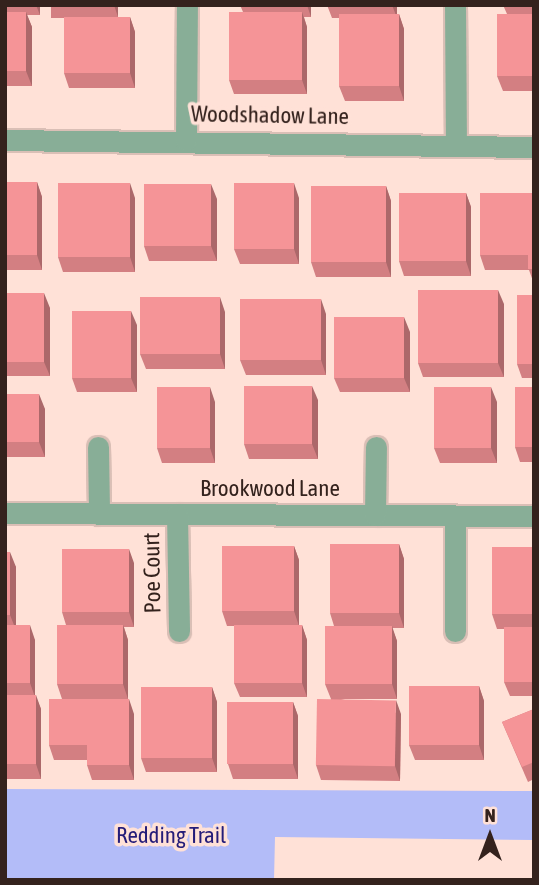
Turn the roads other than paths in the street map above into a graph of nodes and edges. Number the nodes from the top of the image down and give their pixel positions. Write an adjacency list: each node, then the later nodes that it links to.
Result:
1 (187, 5): 4 (street)
2 (455, 5): 5 (street)
3 (5, 139): 4 (street, Woodshadow Lane)
4 (186, 139): 5 (street, Woodshadow Lane)
5 (456, 145): 6 (street, Woodshadow Lane)
6 (534, 146)
7 (98, 447): 10 (street)
8 (376, 447): 12 (street)
9 (5, 513): 10 (street, Brookwood Lane)
10 (99, 513): 11 (street, Brookwood Lane)
11 (177, 513): 12 (street, Brookwood Lane); 15 (street, Poe Court)
12 (375, 514): 13 (street, Brookwood Lane)
13 (454, 516): 14 (street, Brookwood Lane); 16 (street)
14 (534, 516)
15 (179, 631)
16 (455, 631)

